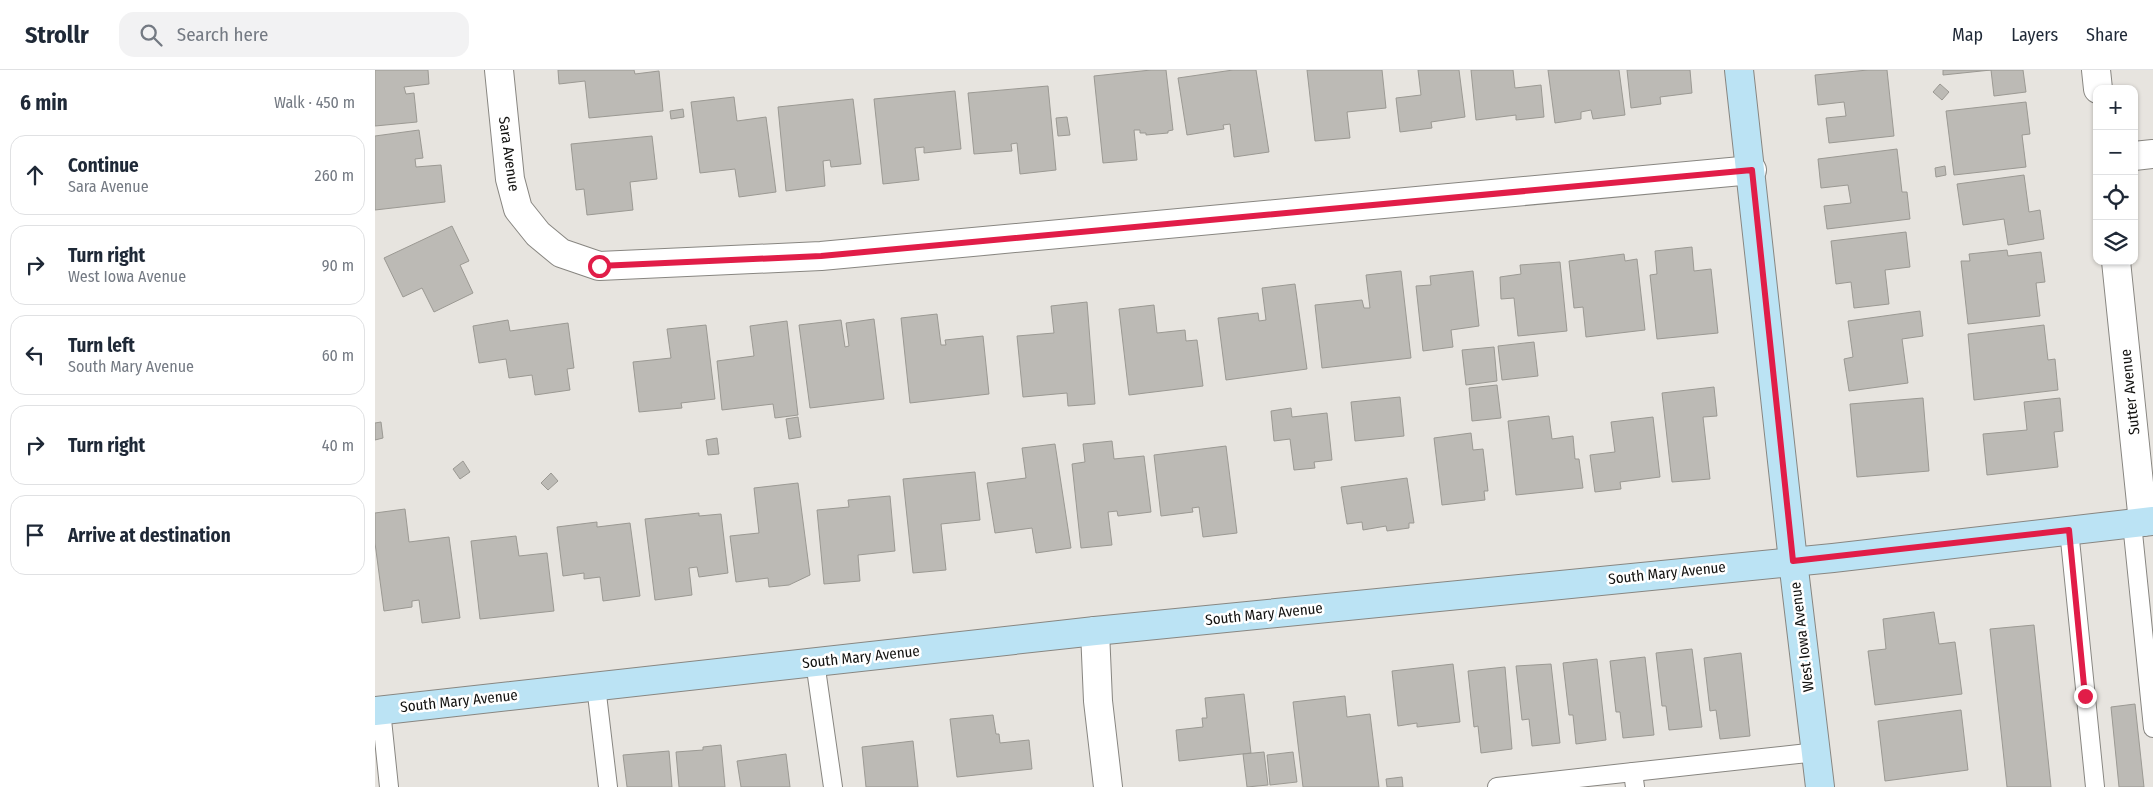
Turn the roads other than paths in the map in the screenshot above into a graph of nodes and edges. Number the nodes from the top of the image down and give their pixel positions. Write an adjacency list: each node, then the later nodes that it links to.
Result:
1 (499, 70): 7 (street, Sara Avenue)
2 (1739, 70): 7 (main road, West Iowa Avenue)
3 (2096, 70): 4 (street)
4 (2098, 85)
5 (2153, 154): 6 (street)
6 (2138, 156)
7 (1752, 170): 11 (main road, West Iowa Avenue)
8 (2116, 265): 9 (street, Sutter Avenue)
9 (2143, 522): 10 (main road, South Mary Avenue); 16 (lane)
10 (2069, 530): 11 (main road, South Mary Avenue); 25 (lane)
11 (1793, 561): 12 (main road, South Mary Avenue); 17 (main road, West Iowa Avenue)
12 (1095, 631): 13 (main road, South Mary Avenue); 22 (street)
13 (815, 662): 14 (main road, South Mary Avenue); 21 (lane)
14 (596, 686): 15 (main road, South Mary Avenue); 20 (lane)
15 (378, 711): 19 (lane)
16 (2153, 728)
17 (1817, 752): 18 (lane); 24 (main road, West Iowa Avenue)
18 (1634, 780): 23 (lane)
19 (389, 787)
20 (608, 787)
21 (833, 787)
22 (1108, 787)
23 (1497, 787)
24 (1820, 787)
25 (2095, 787)

